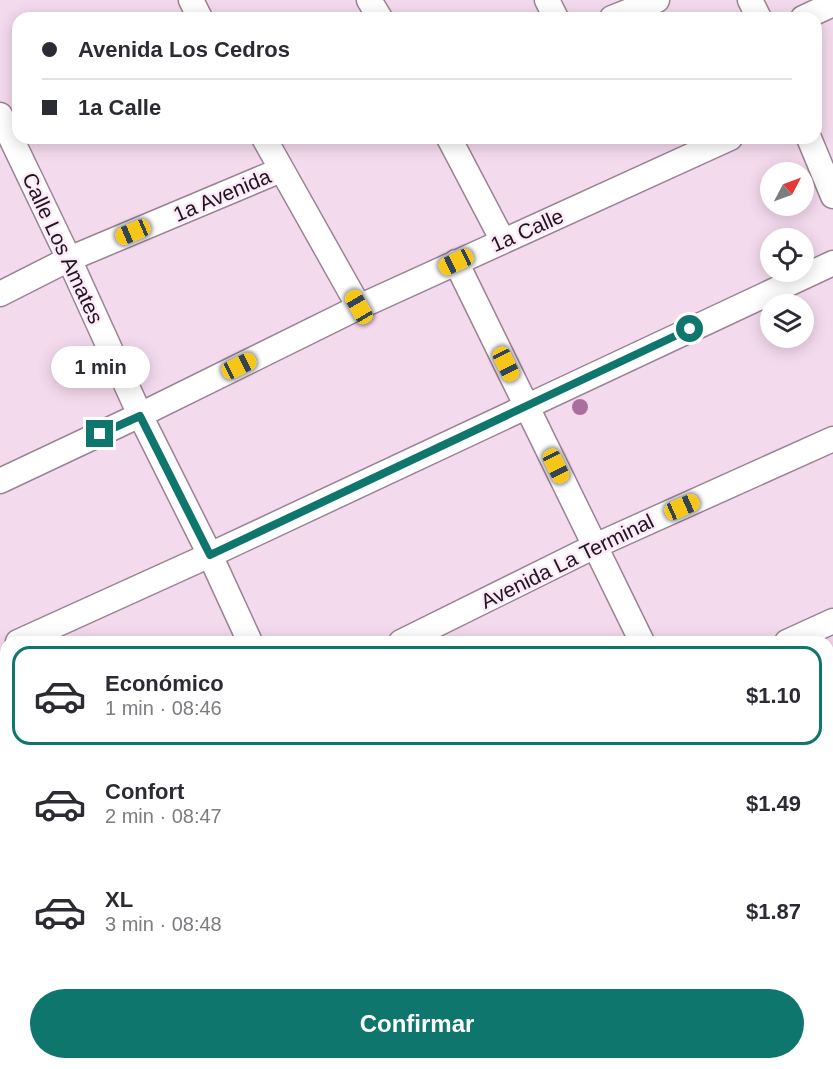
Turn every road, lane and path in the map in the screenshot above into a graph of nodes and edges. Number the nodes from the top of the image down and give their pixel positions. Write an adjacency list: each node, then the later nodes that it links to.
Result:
1 (657, 0): 3 (street)
2 (833, 4): 4 (street)
3 (627, 12)
4 (816, 12)
5 (16, 144): 13 (street, Calle Los Amates)
6 (267, 144): 10 (street)
7 (452, 144): 12 (street)
8 (717, 144): 12 (street, 1a Calle)
9 (811, 144): 11 (street)
10 (281, 170): 13 (street, 1a Avenida); 17 (street)
11 (833, 196)
12 (503, 241): 14 (street, 1a Calle)
13 (69, 259): 16 (street, 1a Avenida); 19 (street, Calle Los Amates)
14 (456, 262): 17 (street, 1a Calle); 18 (street)
15 (833, 263): 18 (street)
16 (0, 294)
17 (359, 307): 19 (street, 1a Calle)
18 (526, 405): 22 (street); 23 (street)
19 (140, 416): 21 (street, 1a Calle); 23 (street, Calle Los Amates)
20 (833, 439): 22 (street, Avenida La Terminal)
21 (0, 481)
22 (595, 546): 27 (street, Avenida La Terminal); 28 (street)
23 (210, 555): 25 (street); 26 (street, Calle Los Amates)
24 (833, 621): 29 (street)
25 (31, 636)
26 (247, 636)
27 (413, 636)
28 (639, 636)
29 (801, 636)

